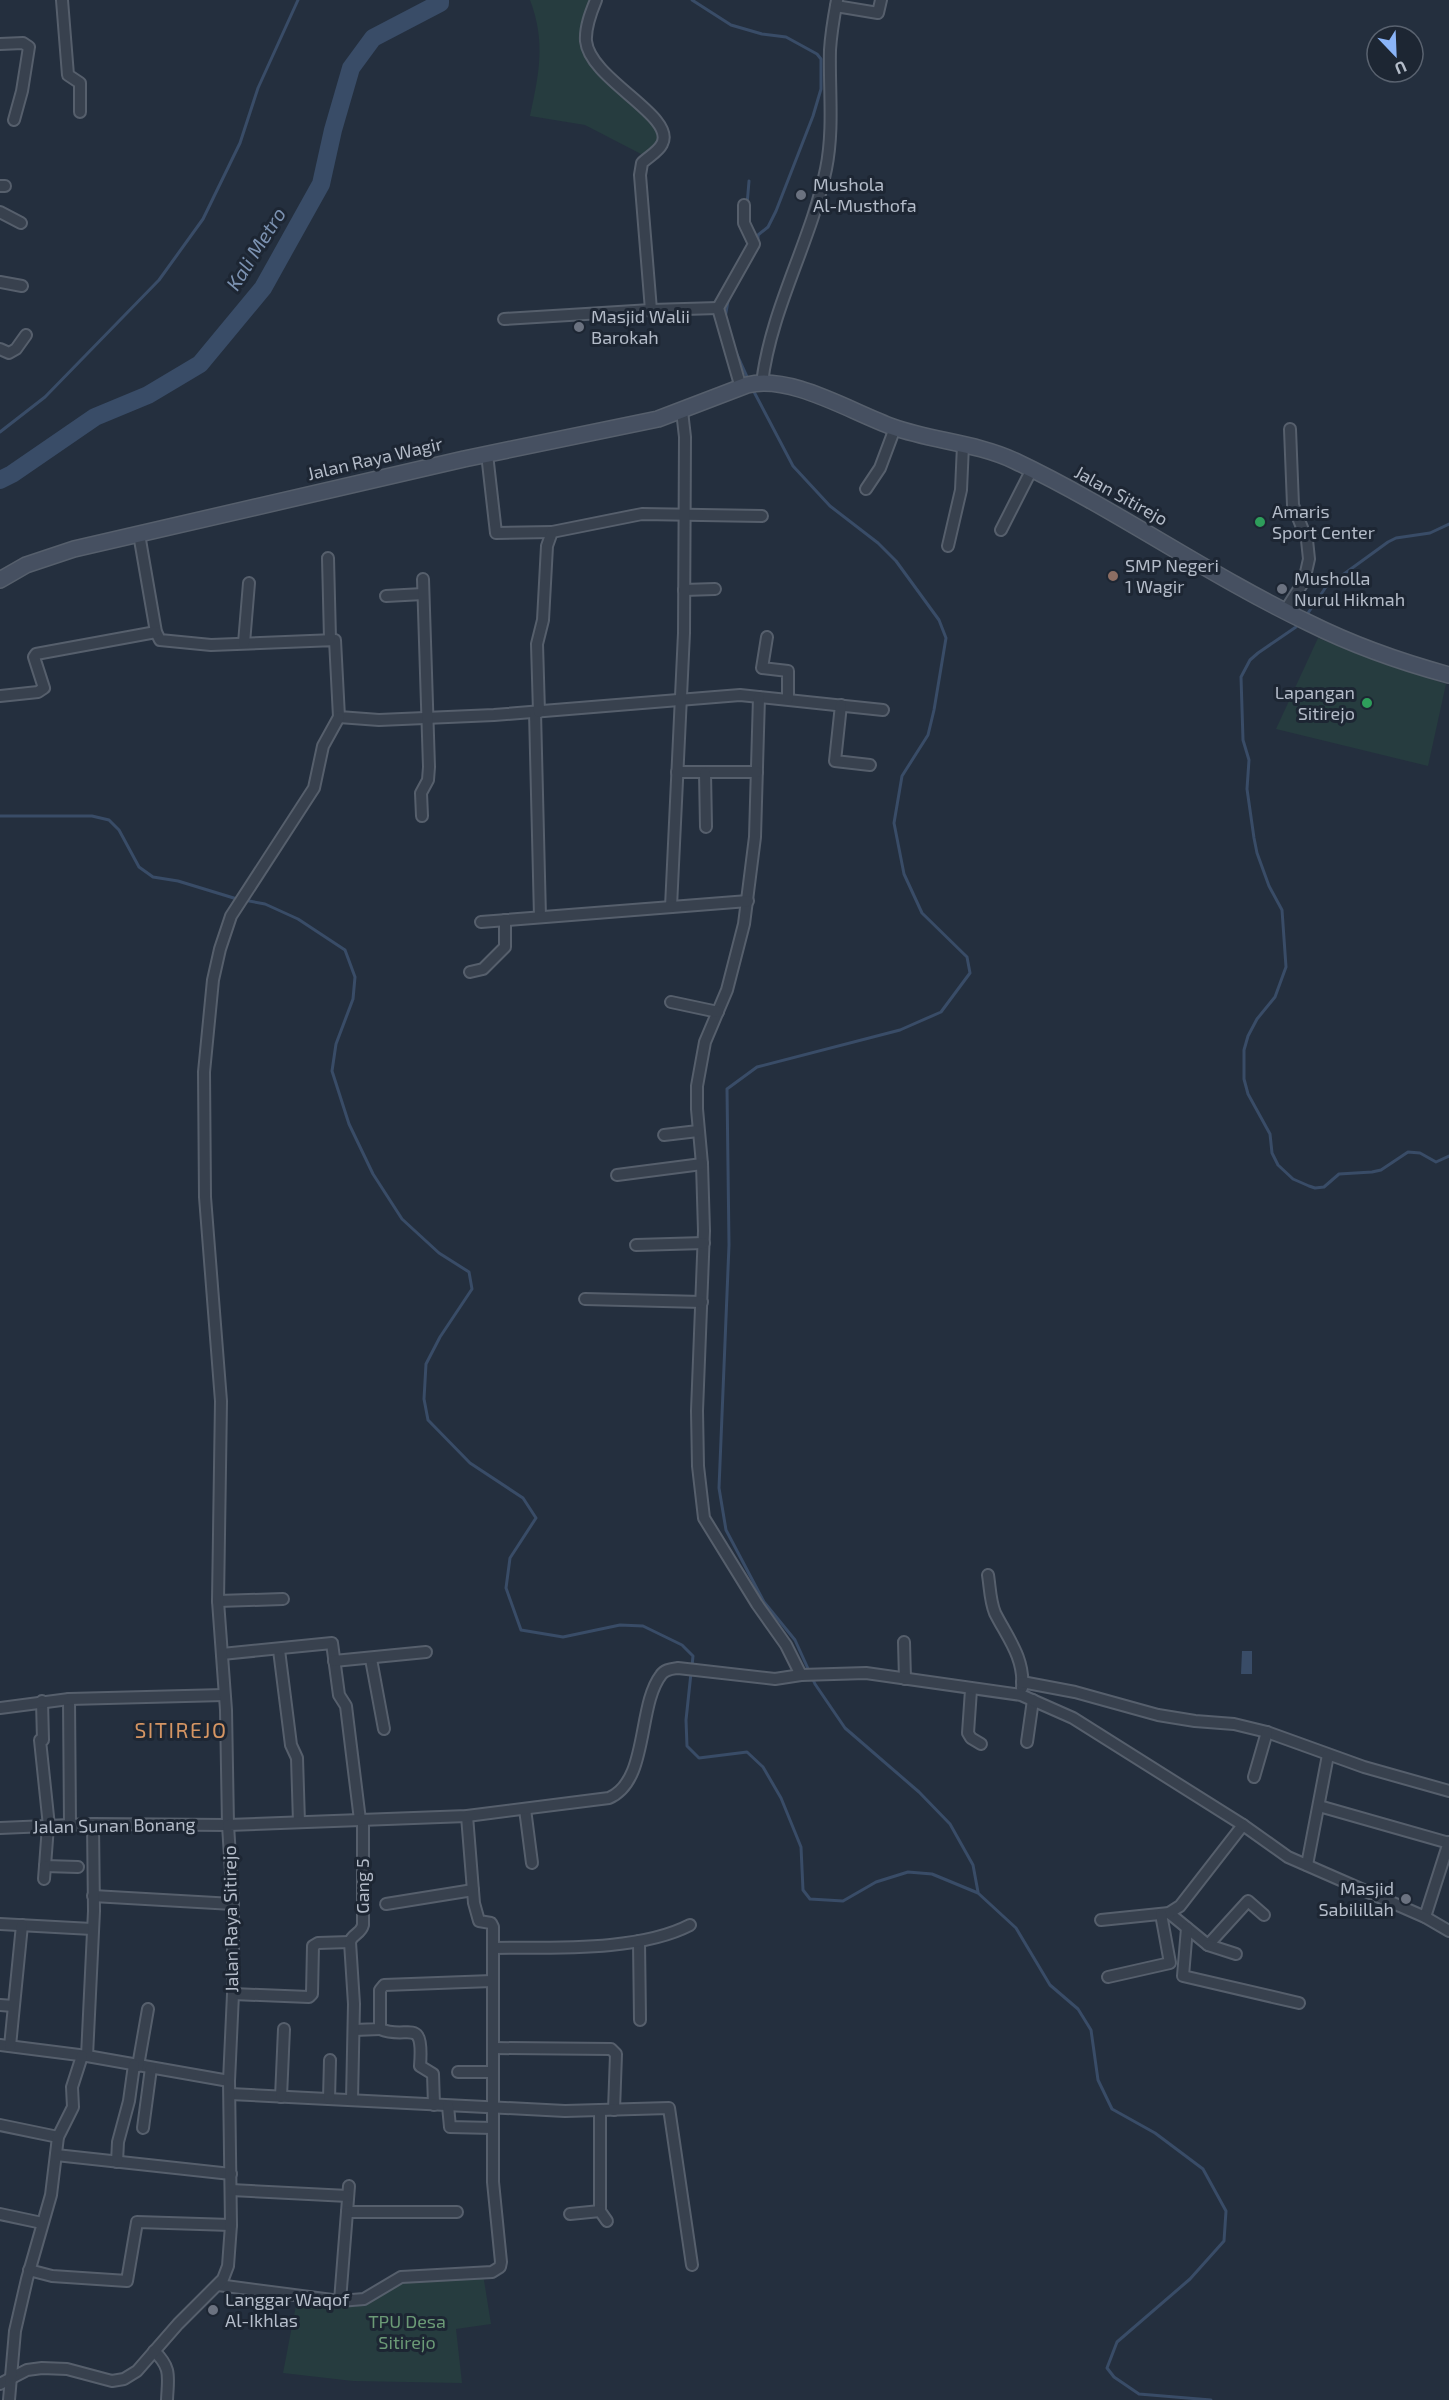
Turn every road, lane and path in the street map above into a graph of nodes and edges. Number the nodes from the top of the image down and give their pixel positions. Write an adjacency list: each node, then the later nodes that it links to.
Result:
1 (62, 0): 6 (street)
2 (596, 0): 14 (street)
3 (881, 0): 4 (street)
4 (837, 3): 18 (street)
5 (0, 44): 7 (street)
6 (80, 112)
7 (14, 120)
8 (744, 205): 13 (street)
9 (0, 212): 10 (street)
10 (21, 223)
11 (0, 282): 12 (street)
12 (22, 286)
13 (718, 308): 14 (street); 18 (street)
14 (651, 310): 15 (street)
15 (504, 319)
16 (26, 335): 17 (street)
17 (0, 349)
18 (751, 385): 19 (main road, Jalan Raya Wagir); 20 (main road, Jalan Sitirejo)
19 (682, 411): 23 (main road, Jalan Raya Wagir); 26 (street)
20 (895, 428): 22 (main road, Jalan Sitirejo); 25 (street)
21 (1290, 429): 40 (street)
22 (963, 445): 24 (main road, Jalan Sitirejo); 31 (street)
23 (487, 454): 29 (street); 30 (main road, Jalan Raya Wagir)
24 (1032, 470): 28 (street); 40 (main road, Jalan Sitirejo)
25 (866, 489)
26 (685, 516): 27 (street); 29 (street); 37 (street)
27 (762, 516)
28 (1001, 530)
29 (552, 532): 52 (street)
30 (139, 534): 34 (main road, Jalan Raya Wagir); 41 (street)
31 (948, 546)
32 (328, 558): 43 (street)
33 (423, 579): 38 (street)
34 (0, 580)
35 (249, 582): 44 (street)
36 (715, 589): 37 (street)
37 (684, 590): 48 (street)
38 (423, 594): 39 (street); 54 (street)
39 (386, 596)
40 (1285, 611): 45 (main road, Jalan Sitirejo)
41 (156, 632): 44 (street); 46 (street)
42 (767, 637): 49 (street)
43 (330, 639): 44 (street); 53 (street)
44 (244, 643)
45 (1449, 675)
46 (0, 696)
47 (759, 697): 48 (street); 49 (street); 57 (street)
48 (681, 698): 52 (street); 56 (street)
49 (788, 699): 50 (street)
50 (841, 705): 51 (street); 55 (street)
51 (883, 710)
52 (537, 712): 54 (street); 63 (street)
53 (339, 717): 54 (street); 79 (street)
54 (427, 718): 59 (street)
55 (870, 765)
56 (677, 772): 58 (street); 62 (street)
57 (758, 772): 58 (street); 61 (street)
58 (705, 773): 60 (street)
59 (422, 816)
60 (706, 827)
61 (748, 902): 62 (street); 68 (street)
62 (671, 907): 63 (street)
63 (540, 917): 64 (street)
64 (505, 920): 65 (street); 66 (street)
65 (481, 922)
66 (470, 972)
67 (671, 1002): 68 (street)
68 (718, 1012): 69 (street)
69 (698, 1131): 70 (street); 71 (street)
70 (664, 1135)
71 (702, 1164): 72 (street); 73 (street)
72 (617, 1175)
73 (704, 1243): 74 (street); 76 (street)
74 (636, 1245)
75 (585, 1299): 76 (street)
76 (702, 1302): 86 (street)
77 (988, 1575): 88 (street)
78 (284, 1599): 79 (street)
79 (218, 1601): 83 (street)
80 (904, 1642): 87 (street)
81 (279, 1650): 83 (street); 85 (street); 107 (street)
82 (426, 1652): 84 (street)
83 (222, 1654): 90 (street)
84 (371, 1659): 85 (street); 96 (street)
85 (334, 1661): 106 (street, Gang 5)
86 (809, 1675): 87 (street); 104 (street, Jalan Raya Sitirejo)
87 (905, 1679): 89 (street)
88 (1022, 1682): 91 (street); 97 (street)
89 (971, 1690): 91 (street); 99 (street)
90 (224, 1695): 92 (street); 110 (street)
91 (1021, 1695): 93 (street)
92 (69, 1699): 94 (street); 109 (street)
93 (1033, 1700): 98 (street); 111 (street)
94 (42, 1701): 95 (street); 112 (street)
95 (0, 1708)
96 (384, 1730)
97 (1267, 1732): 100 (street); 101 (street)
98 (1027, 1742)
99 (981, 1744)
100 (1328, 1755): 102 (street); 103 (street)
101 (1254, 1777)
102 (1449, 1791)
103 (1319, 1806): 114 (street); 117 (street)
104 (525, 1809): 105 (street, Jalan Raya Sitirejo); 115 (street)
105 (467, 1816): 106 (street, Jalan Raya Sitirejo); 120 (street)
106 (361, 1820): 107 (street, Jalan Raya Sitirejo); 135 (street, Gang 5)
107 (299, 1822): 110 (street, Jalan Raya Sitirejo)
108 (93, 1824): 109 (street, Jalan Sunan Bonang); 110 (street, Jalan Sunan Bonang); 121 (street)
109 (70, 1825): 112 (street, Jalan Sunan Bonang)
110 (228, 1825): 122 (street, Jalan Raya Sitirejo)
111 (1243, 1825): 117 (street); 124 (street)
112 (48, 1826): 113 (street, Jalan Sunan Bonang); 116 (street)
113 (0, 1828)
114 (1449, 1842): 126 (street)
115 (532, 1863)
116 (45, 1866): 118 (street); 119 (street)
117 (1307, 1866): 126 (street)
118 (78, 1867)
119 (44, 1879)
120 (472, 1890): 123 (street); 137 (street)
121 (93, 1896): 122 (street); 132 (street)
122 (233, 1904): 141 (street, Jalan Raya Sitirejo)
123 (386, 1904)
124 (1165, 1914): 127 (street); 131 (street); 139 (street)
125 (1264, 1915): 136 (street)
126 (1425, 1917): 133 (street)
127 (1101, 1920)
128 (0, 1924): 129 (street)
129 (22, 1925): 132 (street); 144 (street)
130 (690, 1926): 134 (street)
131 (1187, 1928): 136 (street); 142 (street)
132 (92, 1929): 152 (street)
133 (1449, 1931)
134 (639, 1941): 137 (street); 146 (street)
135 (350, 1944): 141 (street); 149 (street)
136 (1208, 1945): 138 (street)
137 (493, 1948): 140 (street)
138 (1236, 1954)
139 (1108, 1977)
140 (492, 1980): 148 (street); 151 (street)
141 (233, 1994): 158 (street, Jalan Raya Sitirejo)
142 (1299, 2003)
143 (0, 2006): 144 (street)
144 (12, 2006): 150 (street)
145 (148, 2009): 154 (street)
146 (640, 2020)
147 (284, 2029): 160 (street)
148 (380, 2029): 149 (street); 163 (street)
149 (354, 2030): 162 (street)
150 (5, 2046): 152 (street)
151 (494, 2048): 157 (street); 167 (street)
152 (85, 2056): 154 (street); 171 (street)
153 (330, 2060): 161 (street)
154 (136, 2066): 155 (street); 173 (street)
155 (151, 2068): 158 (street); 169 (street)
156 (458, 2072): 157 (street)
157 (492, 2072): 165 (street)
158 (229, 2081): 159 (street, Jalan Raya Sitirejo)
159 (230, 2094): 160 (street); 174 (street, Jalan Raya Sitirejo)
160 (281, 2097): 161 (street)
161 (329, 2099): 162 (street)
162 (352, 2100): 163 (street)
163 (434, 2105): 164 (street)
164 (448, 2106): 165 (street); 170 (street)
165 (493, 2108): 166 (street); 170 (street)
166 (600, 2110): 167 (street); 176 (street)
167 (614, 2110): 184 (street)
168 (0, 2125): 171 (street)
169 (143, 2128)
170 (493, 2128): 187 (street)
171 (58, 2137): 172 (street)
172 (56, 2155): 173 (street); 182 (street)
173 (117, 2162): 174 (street)
174 (231, 2174): 175 (street, Jalan Raya Sitirejo)
175 (231, 2190): 177 (street); 183 (street, Jalan Raya Sitirejo)
176 (600, 2211): 180 (street); 181 (street)
177 (347, 2212): 178 (street); 187 (street)
178 (457, 2212)
179 (0, 2214): 182 (street)
180 (570, 2214)
181 (607, 2221)
182 (42, 2223): 185 (street)
183 (231, 2225): 185 (street); 186 (street, Jalan Raya Sitirejo)
184 (692, 2265)
185 (29, 2270): 189 (street)
186 (218, 2285): 187 (street); 188 (street, Jalan Raya Sitirejo)
187 (340, 2301)
188 (154, 2351): 189 (street, Jalan Raya Sitirejo); 191 (street)
189 (5, 2381): 190 (street)
190 (9, 2400)
191 (166, 2400)

